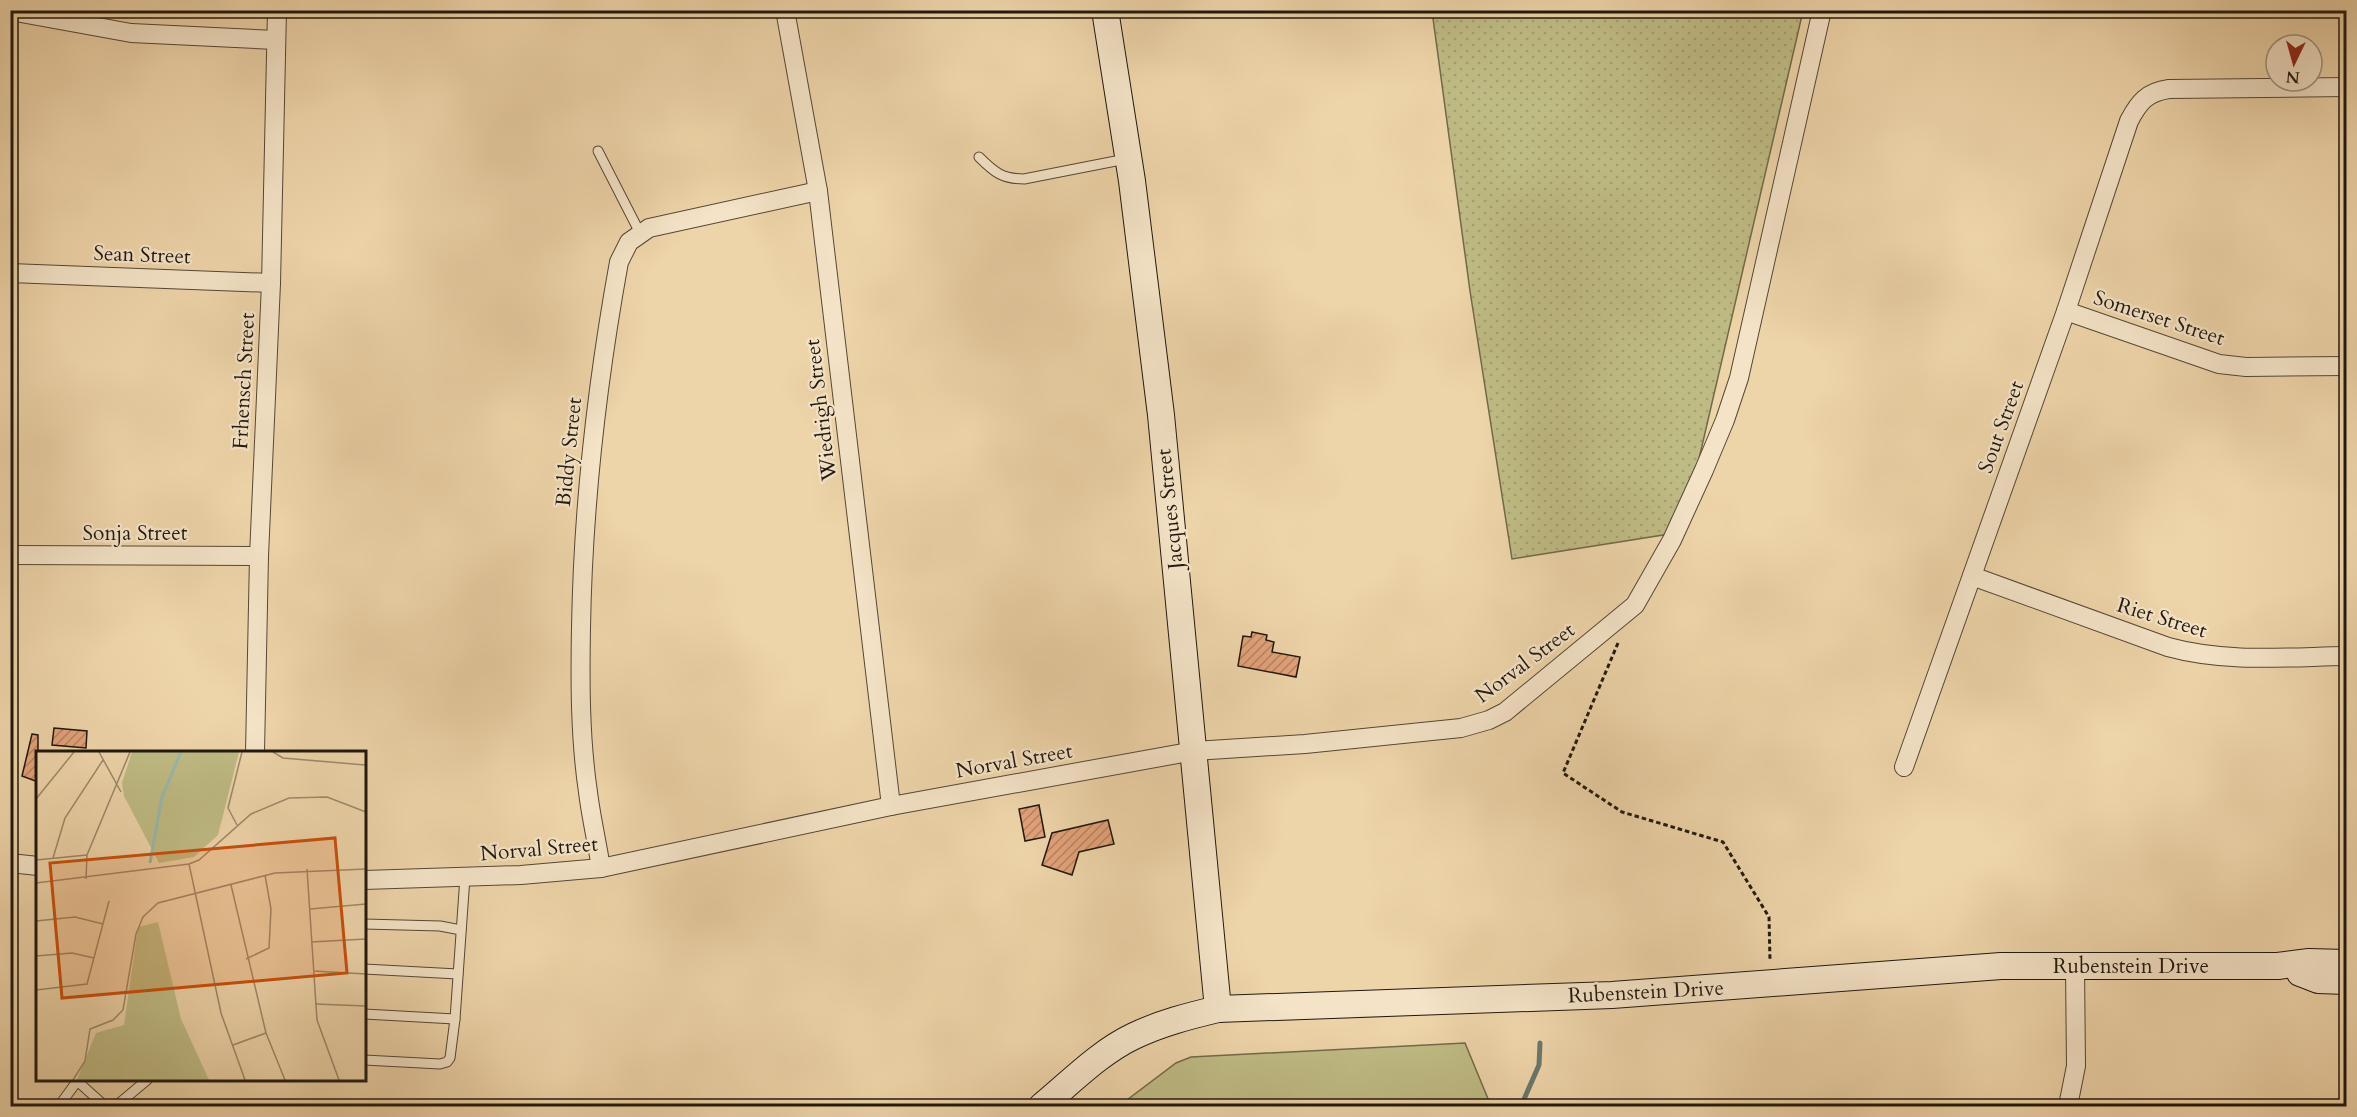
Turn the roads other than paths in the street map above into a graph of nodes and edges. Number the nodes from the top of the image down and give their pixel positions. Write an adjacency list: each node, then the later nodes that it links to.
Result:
1 (277, 10): 6 (street, Frhensch Street)
2 (785, 10): 11 (street, Wiedrigh Street)
3 (1105, 10): 10 (street, Jacques Street)
4 (1822, 10): 22 (street, Norval Street)
5 (10, 11): 6 (street)
6 (275, 40): 14 (street, Frhensch Street)
7 (2346, 87): 15 (street, Sout Street)
8 (598, 151): 12 (lane)
9 (979, 157): 10 (lane)
10 (1128, 158): 22 (street, Jacques Street)
11 (818, 191): 12 (street); 24 (street, Wiedrigh Street)
12 (640, 233): 27 (street, Biddy Street)
13 (10, 273): 14 (street, Sean Street)
14 (271, 283): 18 (street, Frhensch Street)
15 (2066, 311): 16 (street, Somerset Street); 19 (street, Sout Street)
16 (2346, 366)
17 (10, 555): 18 (street, Sonja Street)
18 (259, 556): 21 (street, Frhensch Street)
19 (1972, 576): 20 (street, Riet Street); 23 (street, Sout Street)
20 (2346, 656)
21 (255, 751)
22 (1194, 752): 24 (street, Norval Street); 38 (street, Jacques Street)
23 (1904, 767)
24 (891, 806): 27 (street, Norval Street)
25 (10, 863): 26 (street)
26 (36, 866)
27 (602, 868): 28 (street, Norval Street)
28 (465, 877): 29 (street, Norval Street); 31 (lane)
29 (366, 880)
30 (366, 924): 31 (lane)
31 (461, 930): 36 (lane)
32 (2346, 963): 34 (street, Rubenstein Drive)
33 (2075, 965): 34 (street, Rubenstein Drive); 38 (street, Rubenstein Drive); 49 (street)
34 (2278, 966): 37 (street, Rubenstein Drive)
35 (366, 969): 36 (lane)
36 (458, 974): 40 (lane)
37 (2346, 981)
38 (1218, 1009): 48 (street, Rubenstein Drive)
39 (366, 1014): 40 (lane)
40 (455, 1019): 41 (lane)
41 (366, 1060)
42 (76, 1081): 45 (lane)
43 (78, 1081): 46 (lane)
44 (146, 1081): 47 (lane)
45 (59, 1107)
46 (105, 1107)
47 (116, 1107)
48 (1042, 1107)
49 (2068, 1107)

